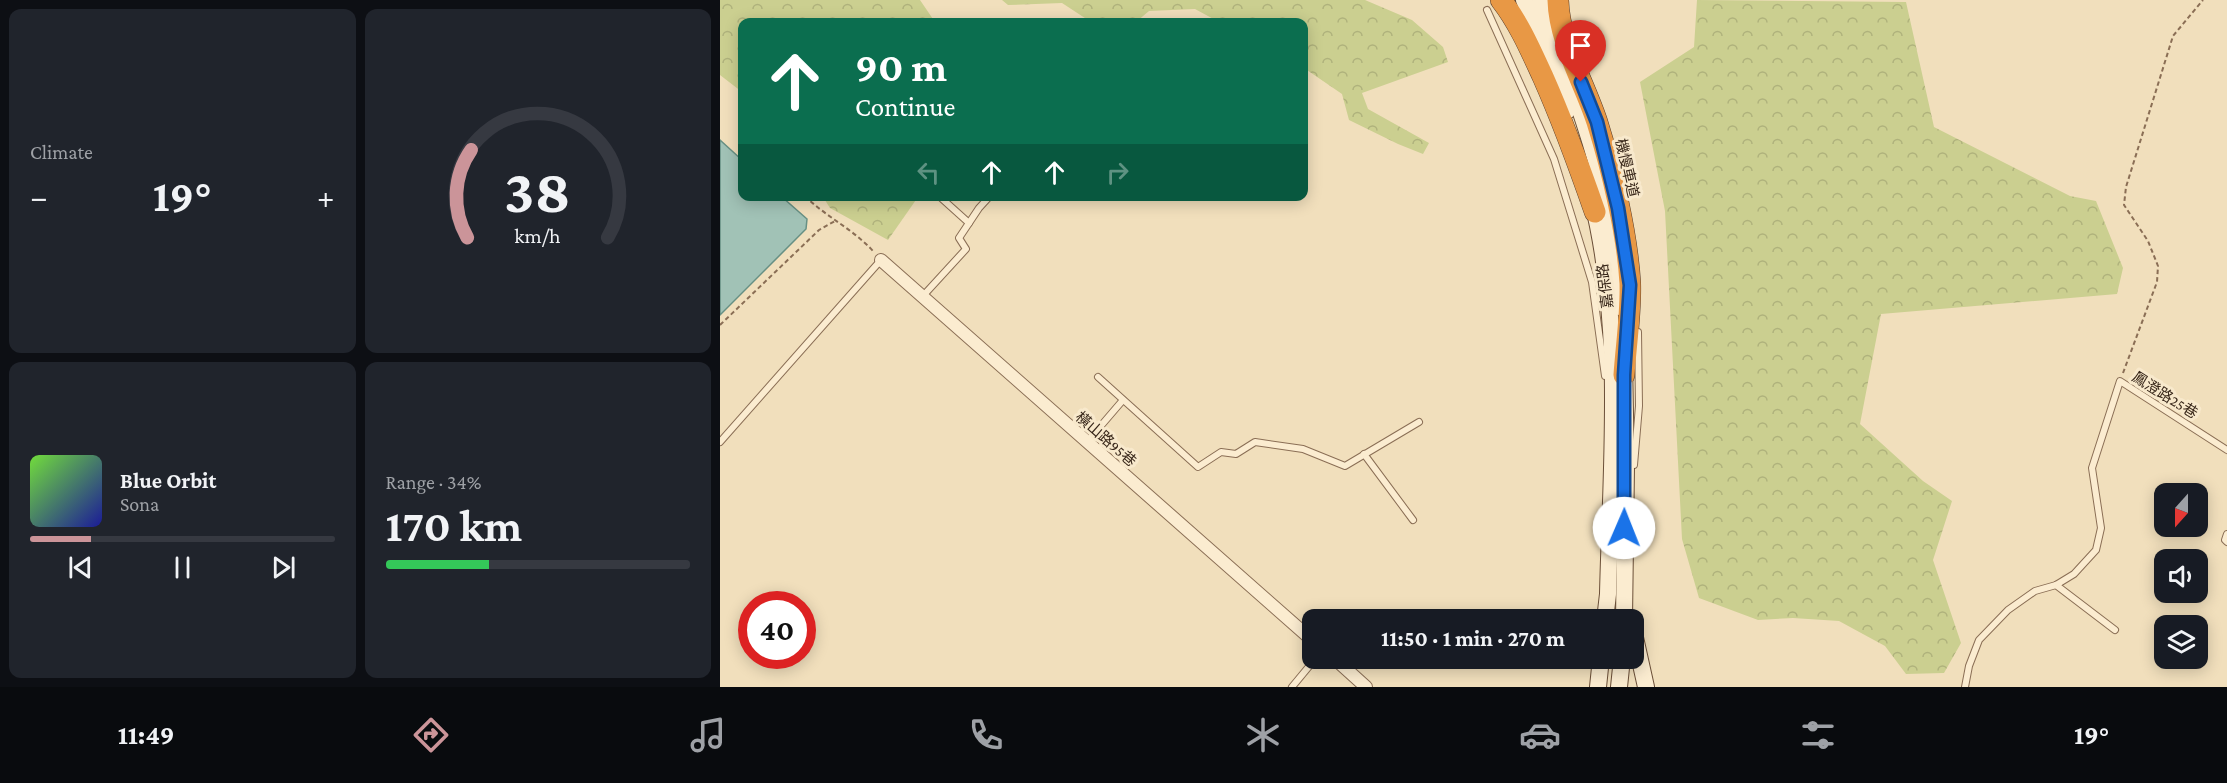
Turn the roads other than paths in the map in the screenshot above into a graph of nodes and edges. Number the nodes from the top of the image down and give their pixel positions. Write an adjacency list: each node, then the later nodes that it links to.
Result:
1 (1524, 0): 8 (street, 嘉保路)
2 (1553, 1): 4 (lane); 14 (highway)
3 (1494, 5): 8 (highway); 18 (lane)
4 (1572, 32)
5 (1595, 94): 12 (lane, 機慢車道)
6 (945, 201): 9 (lane)
7 (986, 201): 9 (lane)
8 (1595, 212): 18 (street, 嘉保路)
9 (969, 223): 11 (lane)
10 (881, 260): 11 (street, 橫山路95巷); 19 (lane)
11 (922, 297): 20 (street, 橫山路95巷)
12 (1636, 317)
13 (1638, 329): 24 (lane)
14 (1624, 375): 24 (street)
15 (1098, 377): 16 (lane)
16 (1124, 400): 20 (lane); 22 (lane)
17 (1419, 422): 22 (lane)
18 (1612, 424): 29 (street, 嘉保路)
19 (720, 442)
20 (1087, 442): 33 (street, 橫山路95巷)
21 (2227, 450): 27 (lane, 鳳澄路25巷)
22 (1364, 454): 23 (lane)
23 (1413, 520)
24 (1624, 528): 28 (street)
25 (2227, 534): 26 (lane)
26 (2227, 542)
27 (2056, 585): 32 (lane); 44 (lane)
28 (1625, 588): 30 (street); 31 (street)
29 (1606, 609)
30 (1624, 609)
31 (1629, 609)
32 (2115, 630)
33 (1302, 631)
34 (1307, 669): 40 (lane)
35 (1346, 669): 41 (street)
36 (1600, 669): 39 (street)
37 (1621, 669): 42 (street)
38 (1642, 669): 43 (street)
39 (1598, 685)
40 (1292, 687)
41 (1366, 687)
42 (1619, 687)
43 (1646, 687)
44 (1965, 687)

